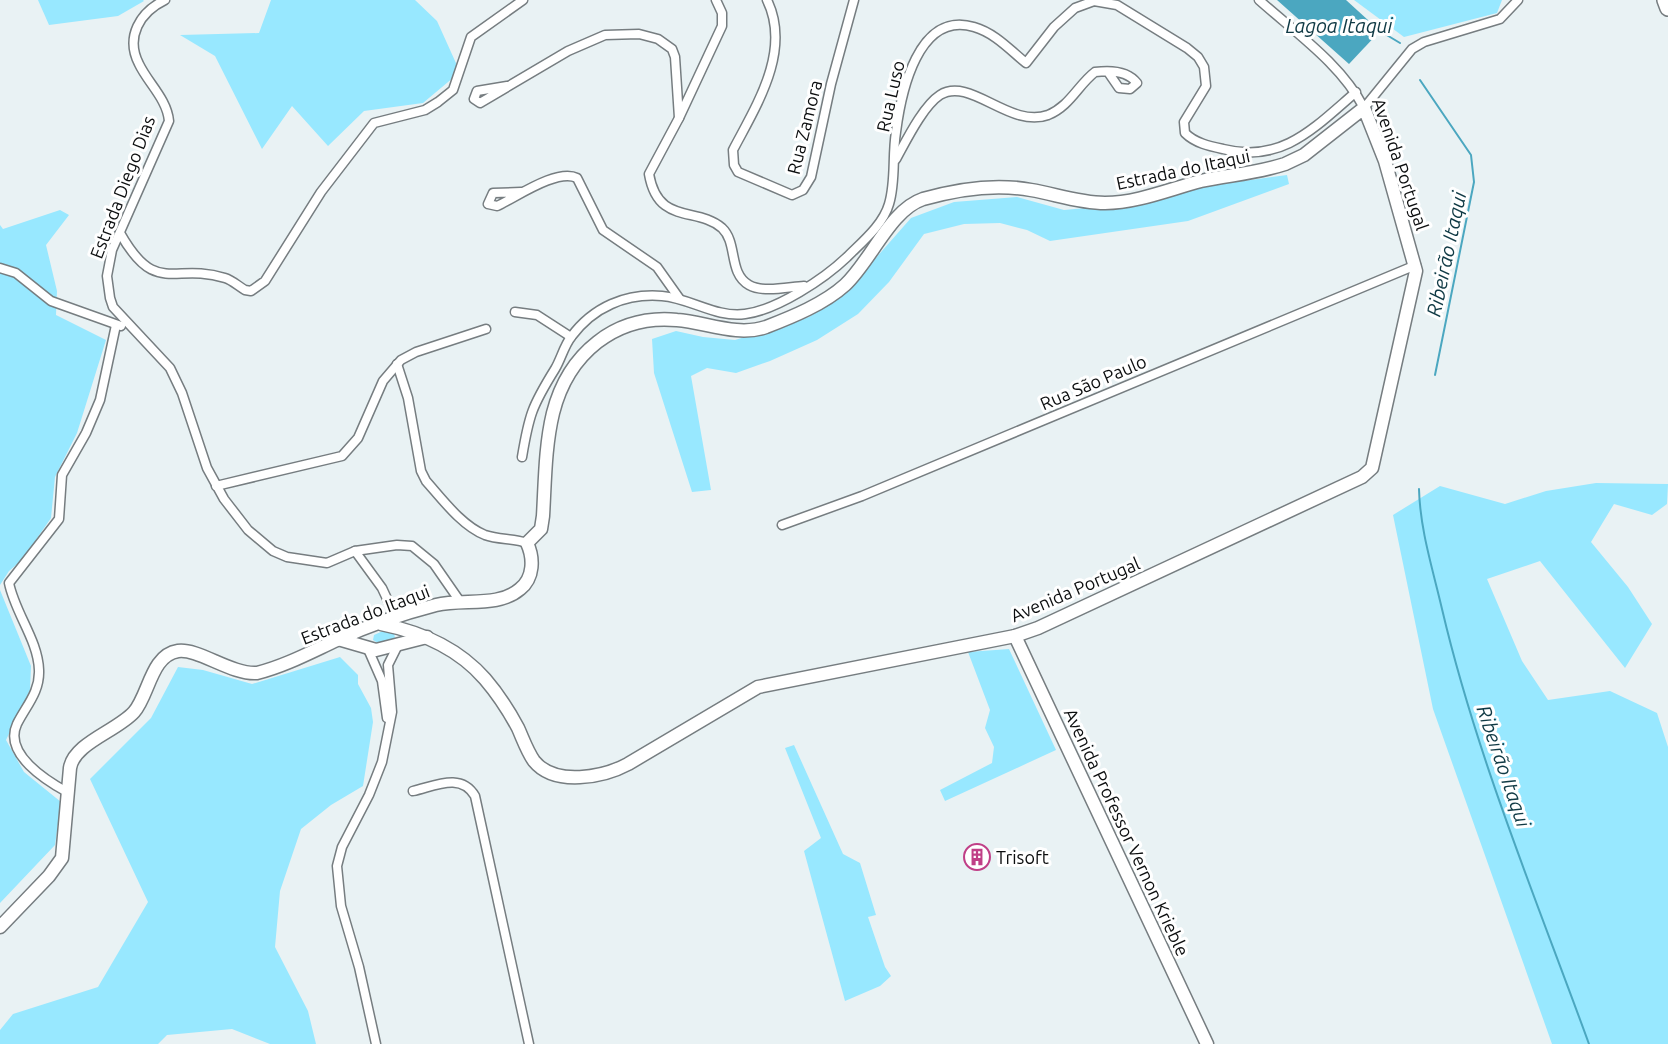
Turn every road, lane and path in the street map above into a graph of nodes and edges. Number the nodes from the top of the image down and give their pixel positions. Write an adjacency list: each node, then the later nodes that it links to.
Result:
1 (165, 0): 17 (street, Estrada Diego Dias)
2 (523, 0): 17 (street)
3 (716, 0): 14 (street)
4 (767, 0): 5 (street, Rua Zamora)
5 (854, 0)
6 (1259, 0): 12 (street, Avenida Portugal)
7 (1518, 0): 13 (street, Estrada do Itaqui)
8 (1665, 0): 9 (highway)
9 (1668, 8)
10 (1108, 72): 15 (street)
11 (507, 86): 14 (street)
12 (1356, 92): 13 (street, Avenida Portugal); 15 (street, Rua Luso)
13 (1364, 108): 18 (street, Avenida Portugal); 31 (street, Estrada do Itaqui)
14 (679, 118): 20 (street)
15 (895, 159): 20 (street)
16 (520, 192): 21 (street)
17 (120, 233): 24 (street, Estrada Diego Dias)
18 (1416, 265): 30 (street, Rua São Paulo); 36 (street, Avenida Portugal)
19 (0, 268): 23 (street)
20 (807, 285): 21 (street)
21 (679, 298): 26 (street)
22 (515, 312): 26 (street)
23 (117, 326): 24 (street); 43 (street)
24 (133, 329): 29 (street, Estrada Diego Dias)
25 (486, 329): 27 (street)
26 (571, 337): 28 (street)
27 (397, 364): 29 (street); 31 (street)
28 (522, 457)
29 (216, 486): 32 (street, Estrada Diego Dias)
30 (782, 525)
31 (527, 543): 33 (street, Estrada do Itaqui)
32 (355, 551): 33 (street, Estrada Diego Dias); 34 (street)
33 (459, 600): 34 (street, Estrada do Itaqui)
34 (399, 623): 35 (street, Avenida Portugal); 37 (street, Avenida Portugal); 39 (street)
35 (381, 624): 38 (street, Estrada do Itaqui); 40 (street)
36 (1015, 636): 37 (street, Avenida Portugal); 47 (street, Avenida Professor Vernon Krieble)
37 (427, 637): 39 (street)
38 (338, 639): 40 (street); 43 (street, Estrada do Itaqui)
39 (398, 645): 40 (street); 41 (street)
40 (368, 649): 41 (street)
41 (390, 733): 45 (street)
42 (413, 791): 46 (street)
43 (67, 792): 44 (street, Estrada do Itaqui)
44 (0, 927)
45 (376, 1044)
46 (529, 1044)
47 (1207, 1044)

